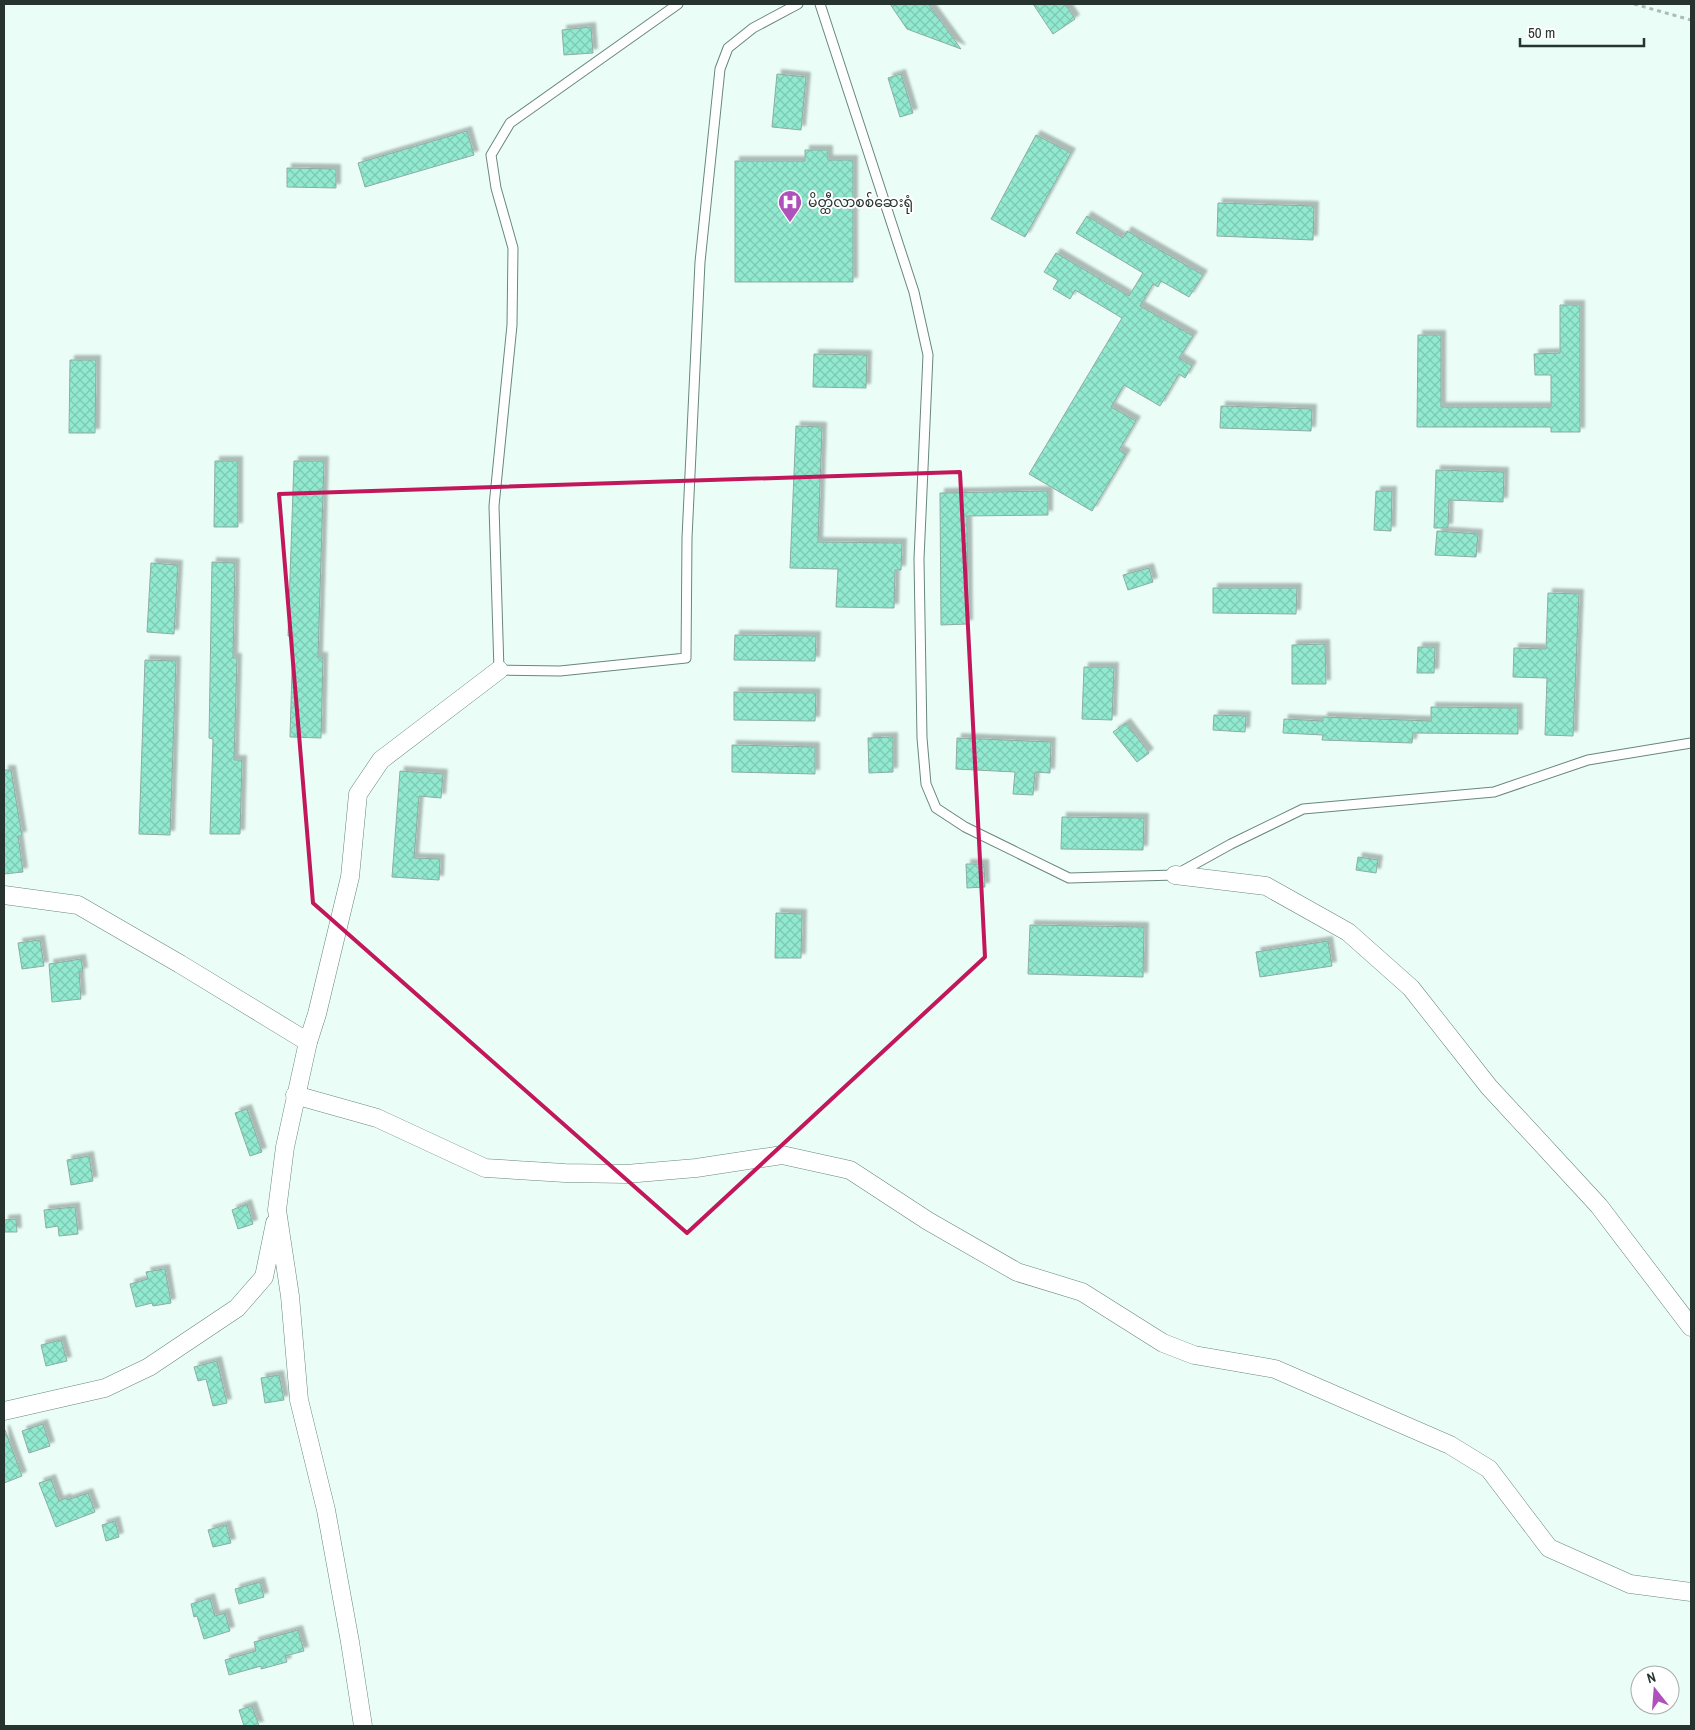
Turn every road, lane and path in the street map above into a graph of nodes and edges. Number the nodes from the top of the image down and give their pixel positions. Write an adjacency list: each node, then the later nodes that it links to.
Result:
1 (678, 4): 6 (lane)
2 (798, 4): 6 (lane)
3 (820, 4): 8 (lane)
4 (1634, 4): 5 (path)
5 (1691, 20)
6 (499, 670): 10 (street)
7 (1691, 743): 8 (lane)
8 (1174, 875): 13 (street)
9 (4, 895): 10 (street)
10 (308, 1042): 11 (street)
11 (295, 1095): 12 (street); 15 (street)
12 (277, 1210): 14 (street); 16 (street)
13 (1691, 1327)
14 (4, 1411)
15 (1691, 1592)
16 (363, 1726)

